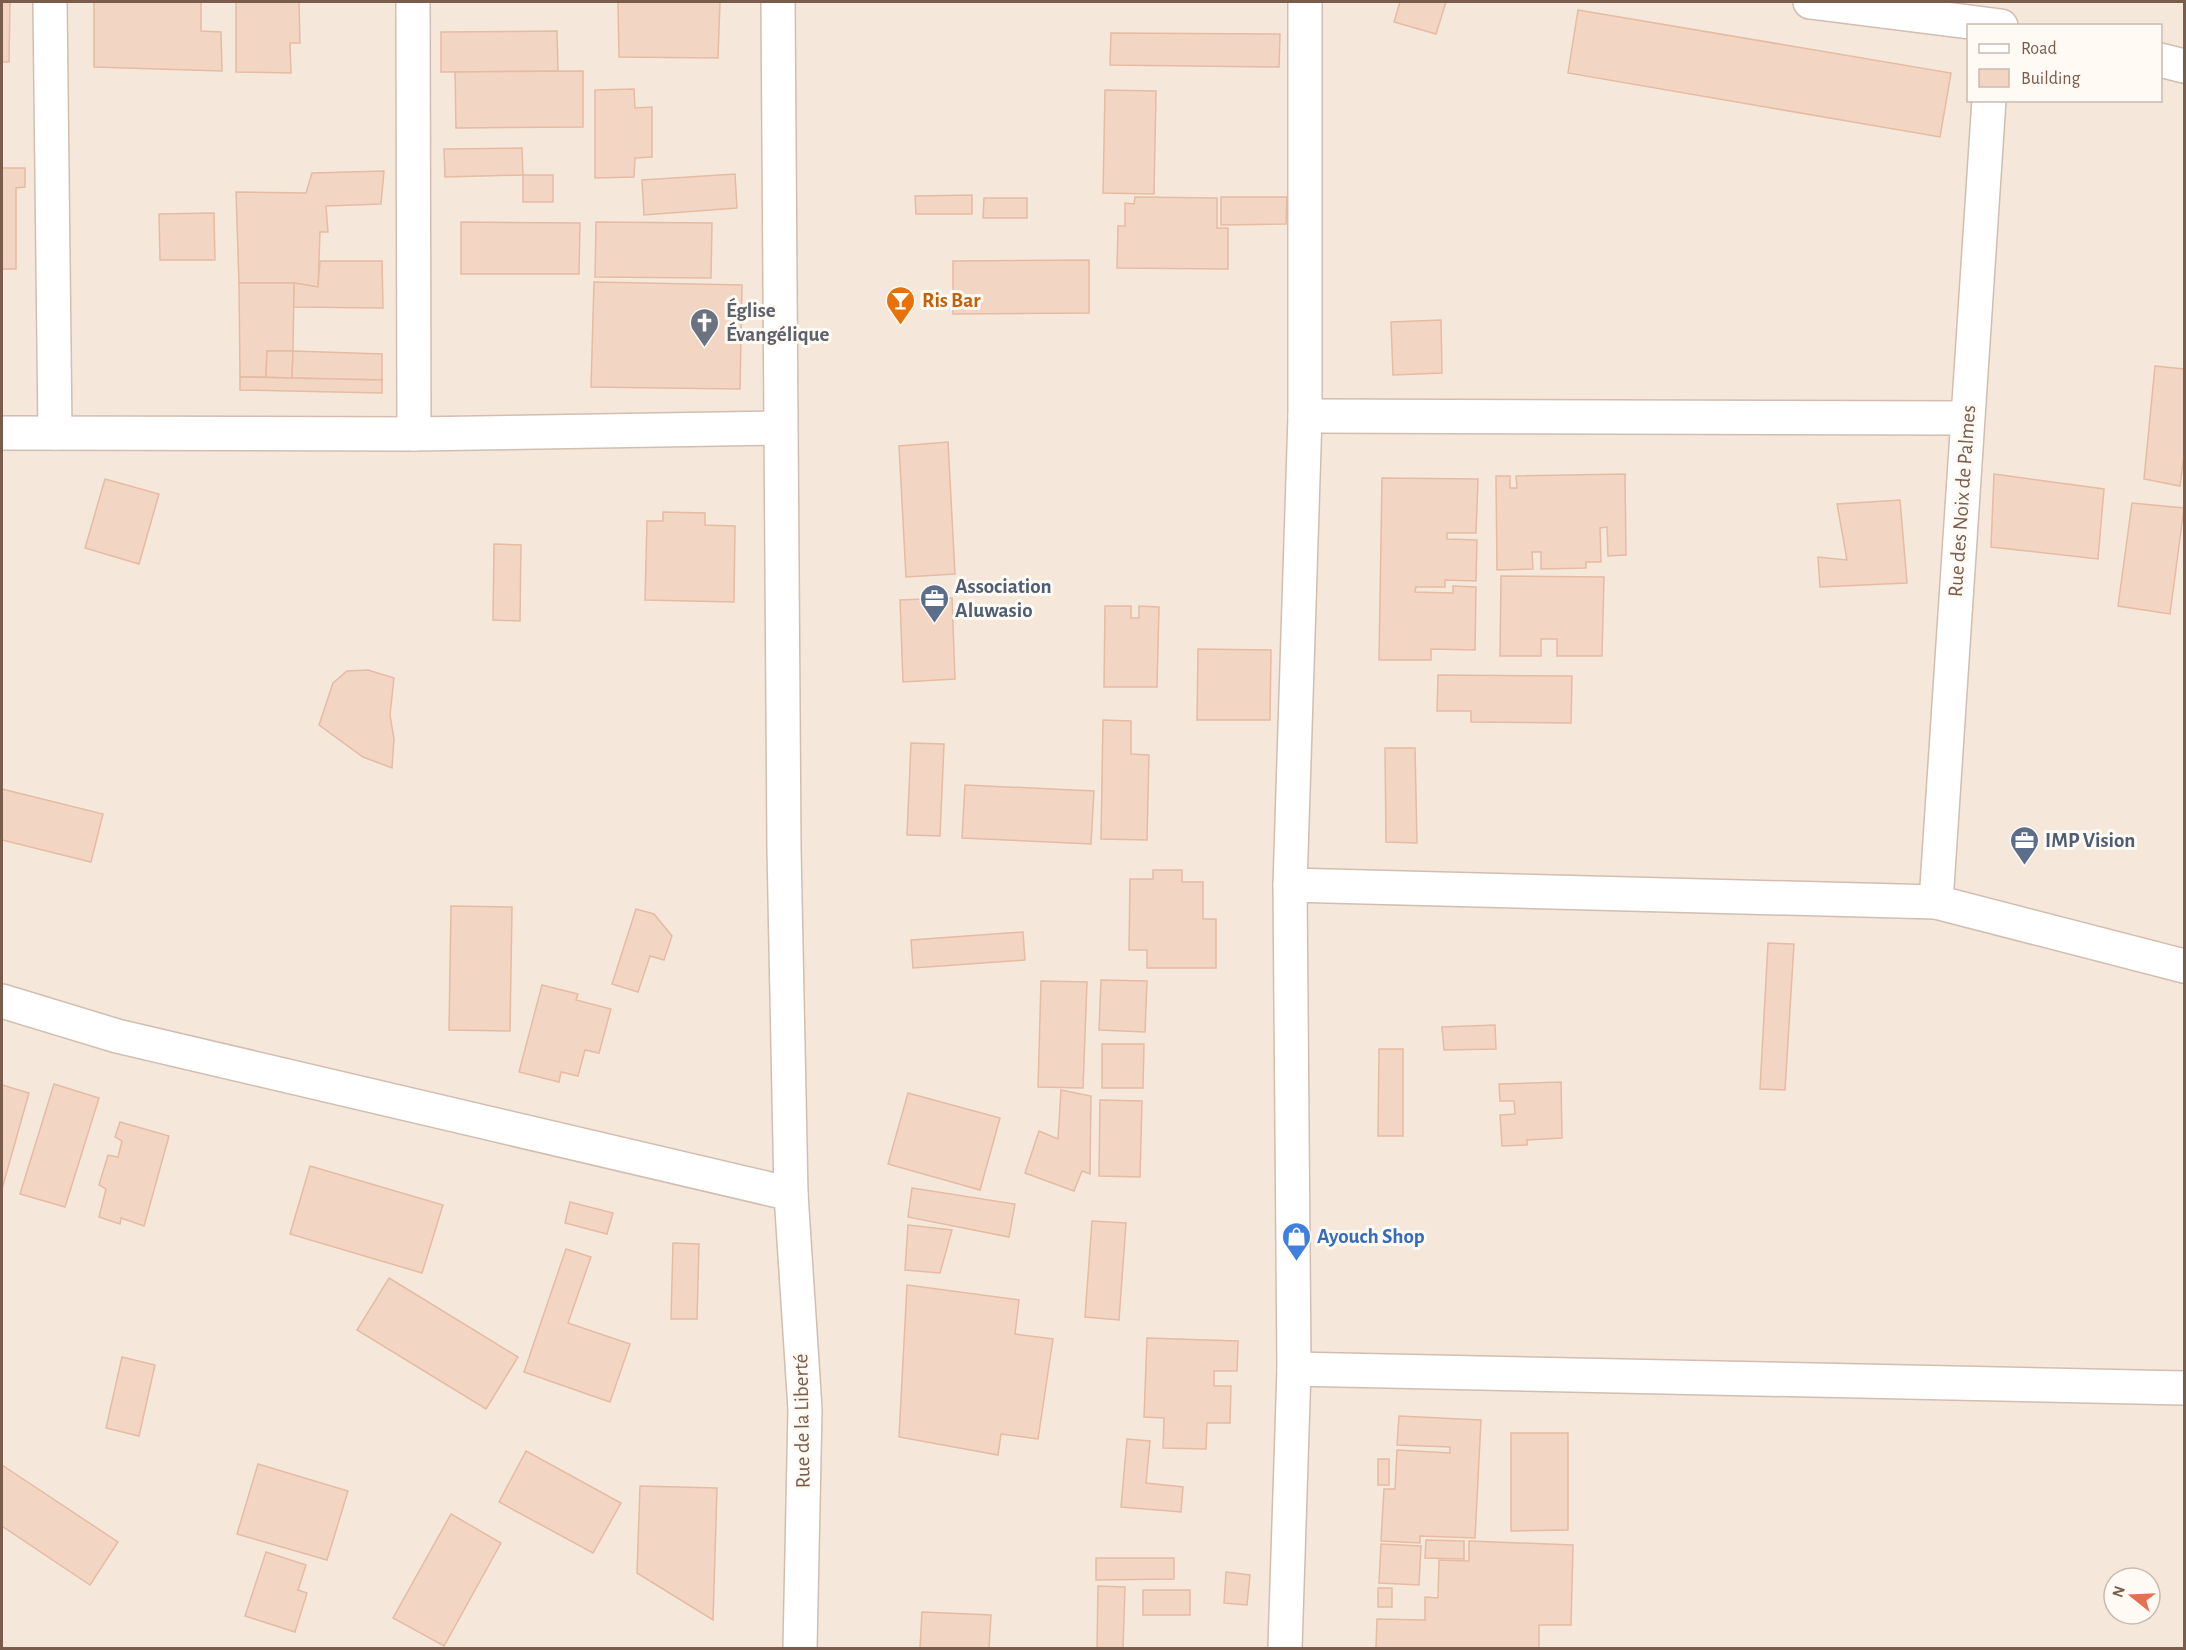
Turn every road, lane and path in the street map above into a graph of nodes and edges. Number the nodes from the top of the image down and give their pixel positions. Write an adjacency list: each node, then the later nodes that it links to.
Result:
1 (50, 2): 14 (street)
2 (413, 2): 15 (street)
3 (778, 2): 12 (street, Rue de la Liberté)
4 (1305, 2): 10 (street)
5 (1810, 2): 6 (street)
6 (1989, 24)
7 (2162, 60): 8 (street)
8 (2184, 66)
9 (1989, 102): 11 (street, Rue des Noix de Palmes)
10 (1305, 416): 11 (street); 16 (street)
11 (1967, 418): 17 (street, Rue des Noix de Palmes)
12 (780, 428): 15 (street); 20 (street, Rue de la Liberté)
13 (2, 433): 14 (street)
14 (55, 433): 15 (street)
15 (414, 434)
16 (1290, 885): 17 (street); 21 (street)
17 (1936, 902): 18 (street)
18 (2184, 966)
19 (2, 1001): 20 (street)
20 (791, 1194): 23 (street, Rue de la Liberté)
21 (1294, 1370): 22 (street); 24 (street)
22 (2184, 1388)
23 (800, 1648)
24 (1285, 1648)

